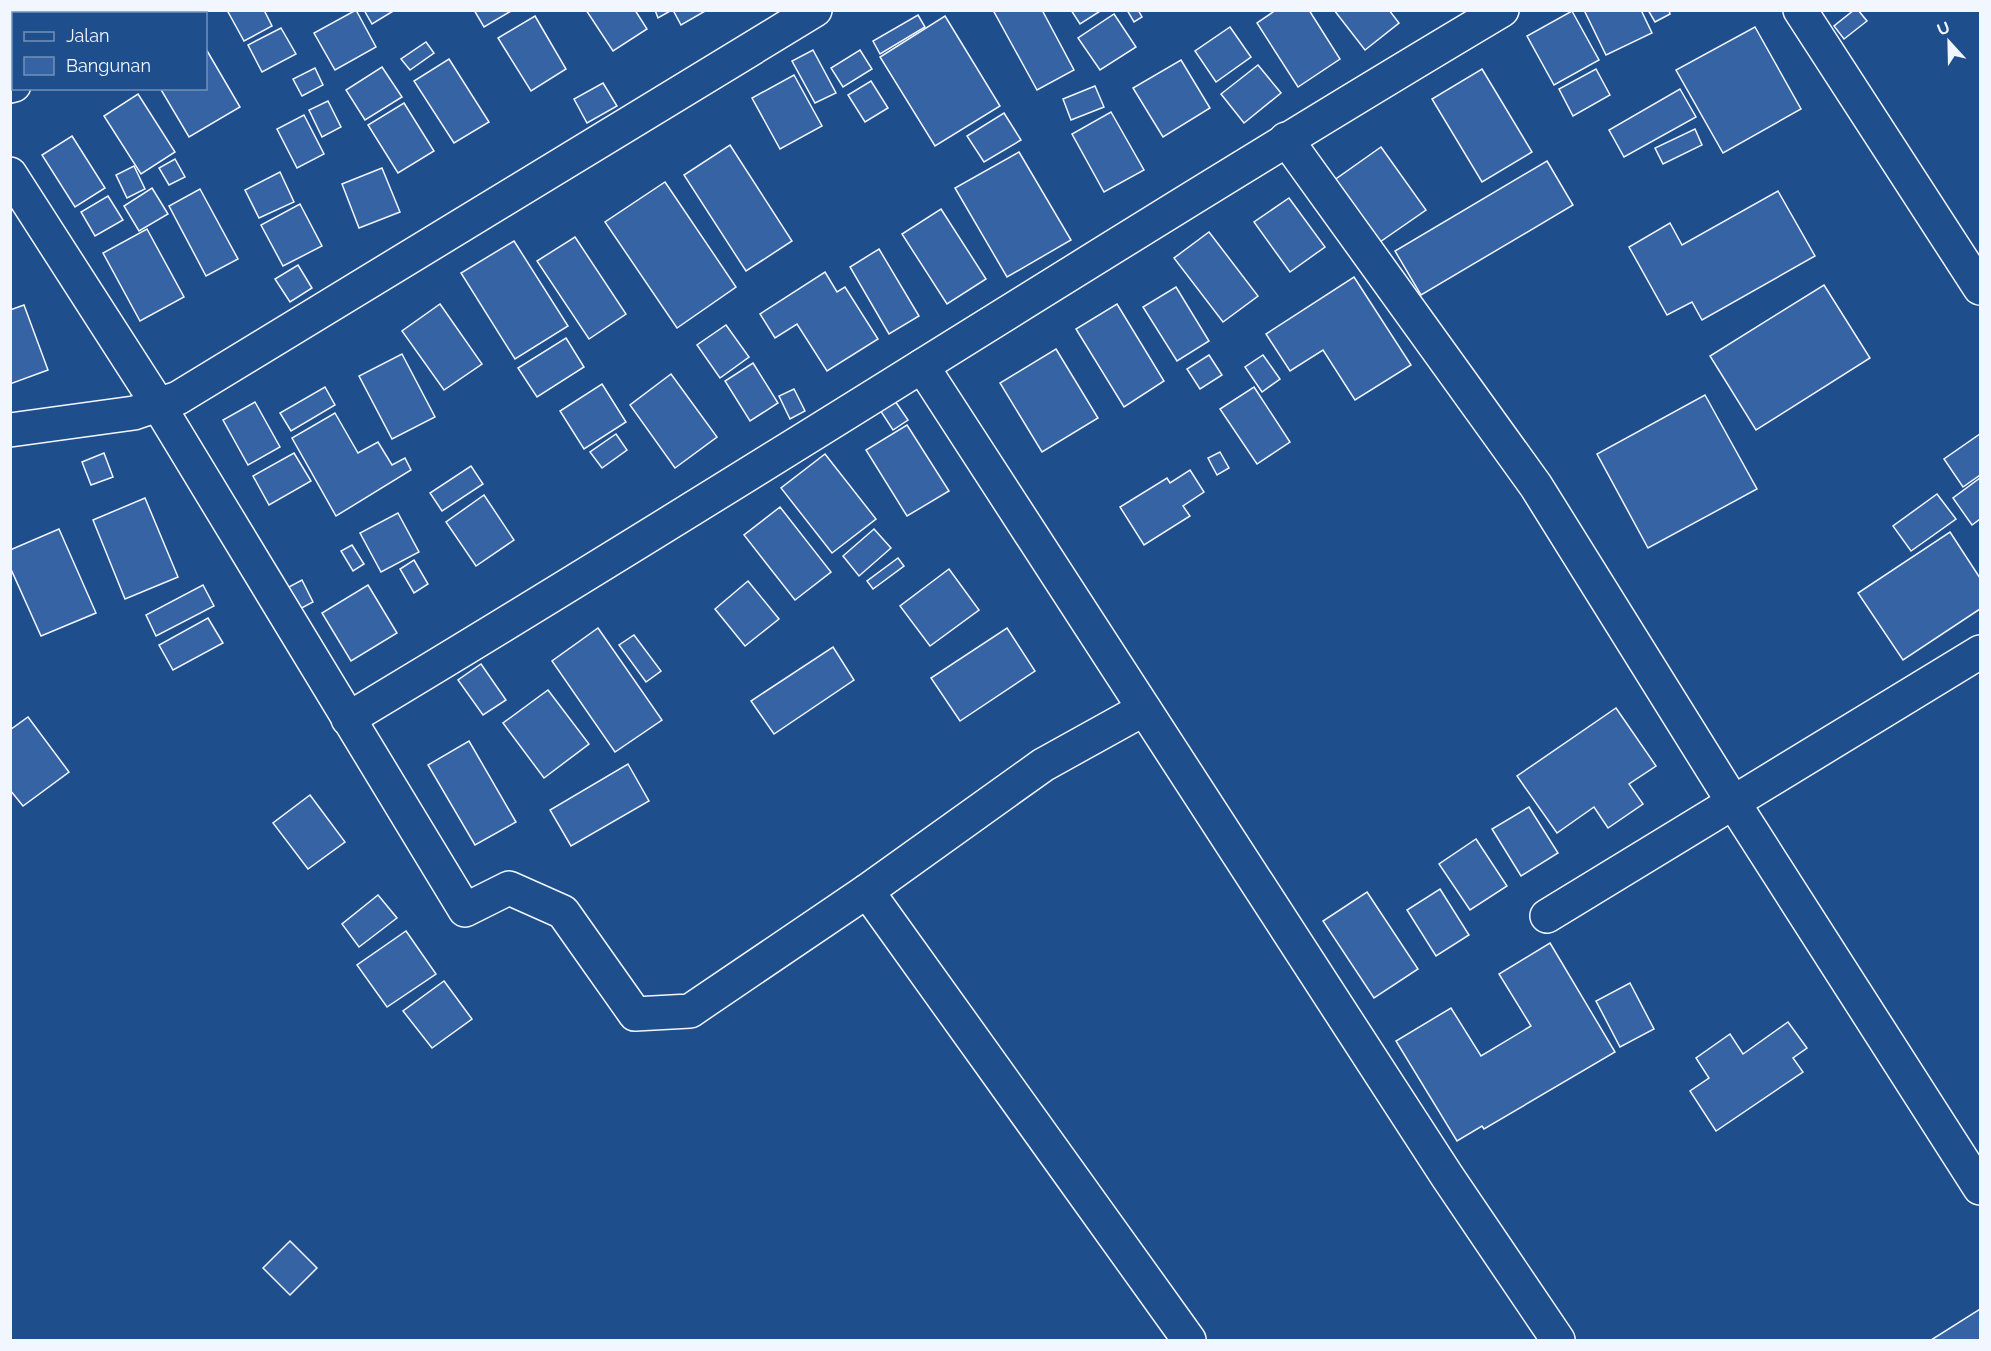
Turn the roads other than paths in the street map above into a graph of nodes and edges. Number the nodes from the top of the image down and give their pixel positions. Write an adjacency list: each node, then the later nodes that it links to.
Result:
1 (815, 10): 8 (main road)
2 (1502, 10): 4 (main road)
3 (1800, 10): 6 (main road)
4 (1286, 139): 7 (main road); 13 (main road)
5 (10, 174): 8 (main road)
6 (1980, 288)
7 (922, 366): 11 (main road); 12 (main road)
8 (159, 406): 9 (main road); 12 (main road)
9 (10, 430)
10 (1980, 652): 13 (main road)
11 (1144, 709): 14 (main road); 18 (main road)
12 (348, 718): 14 (main road)
13 (1733, 802): 15 (main road); 16 (main road)
14 (867, 891): 17 (main road)
15 (1547, 915)
16 (1980, 1188)
17 (1189, 1341)
18 (1558, 1341)

